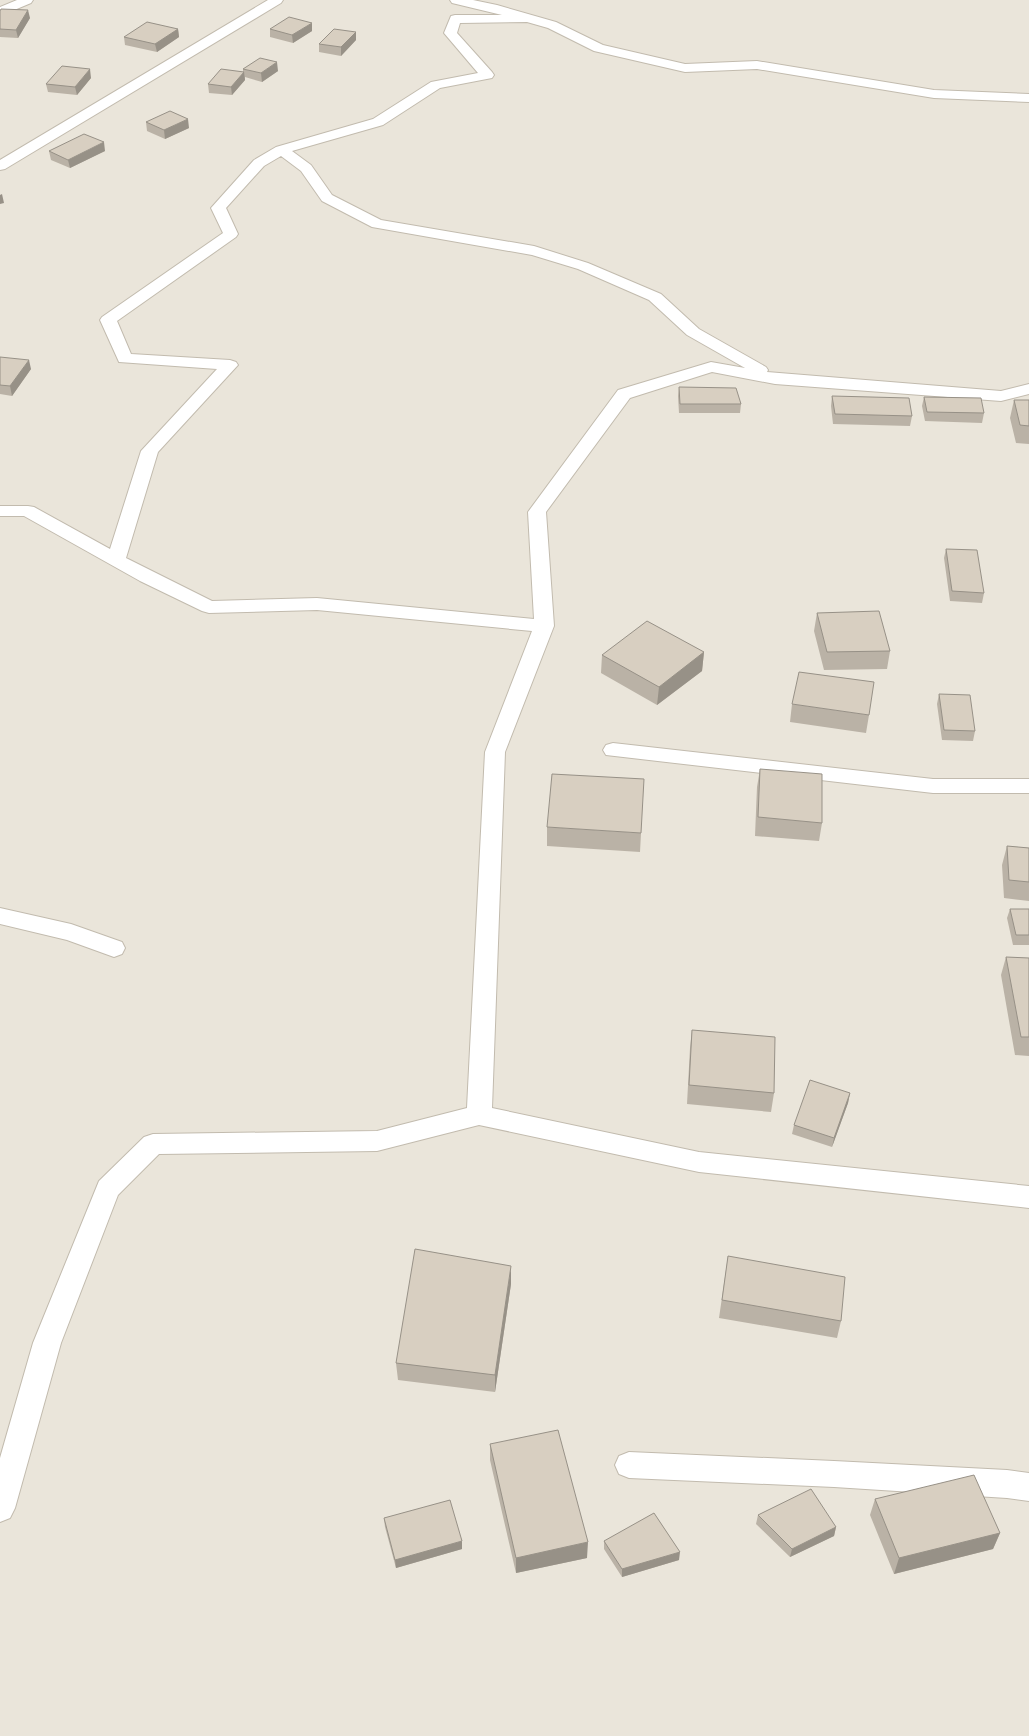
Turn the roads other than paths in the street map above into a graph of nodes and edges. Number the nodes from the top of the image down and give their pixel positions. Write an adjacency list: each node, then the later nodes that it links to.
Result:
1 (28, 0): 4 (street)
2 (277, 0): 8 (street)
3 (456, 0): 5 (street)
4 (0, 12)
5 (528, 18): 6 (street); 7 (street)
6 (1029, 98)
7 (281, 150): 9 (street); 12 (street)
8 (0, 166)
9 (775, 379): 10 (street); 13 (street)
10 (1029, 389)
11 (0, 511): 12 (street)
12 (116, 560): 13 (street)
13 (544, 626): 18 (street)
14 (613, 750): 15 (street)
15 (1029, 786)
16 (0, 916): 17 (street)
17 (114, 948)
18 (479, 1115): 19 (street); 22 (street)
19 (1029, 1197)
20 (629, 1465): 21 (street)
21 (1029, 1487)
22 (0, 1508)

